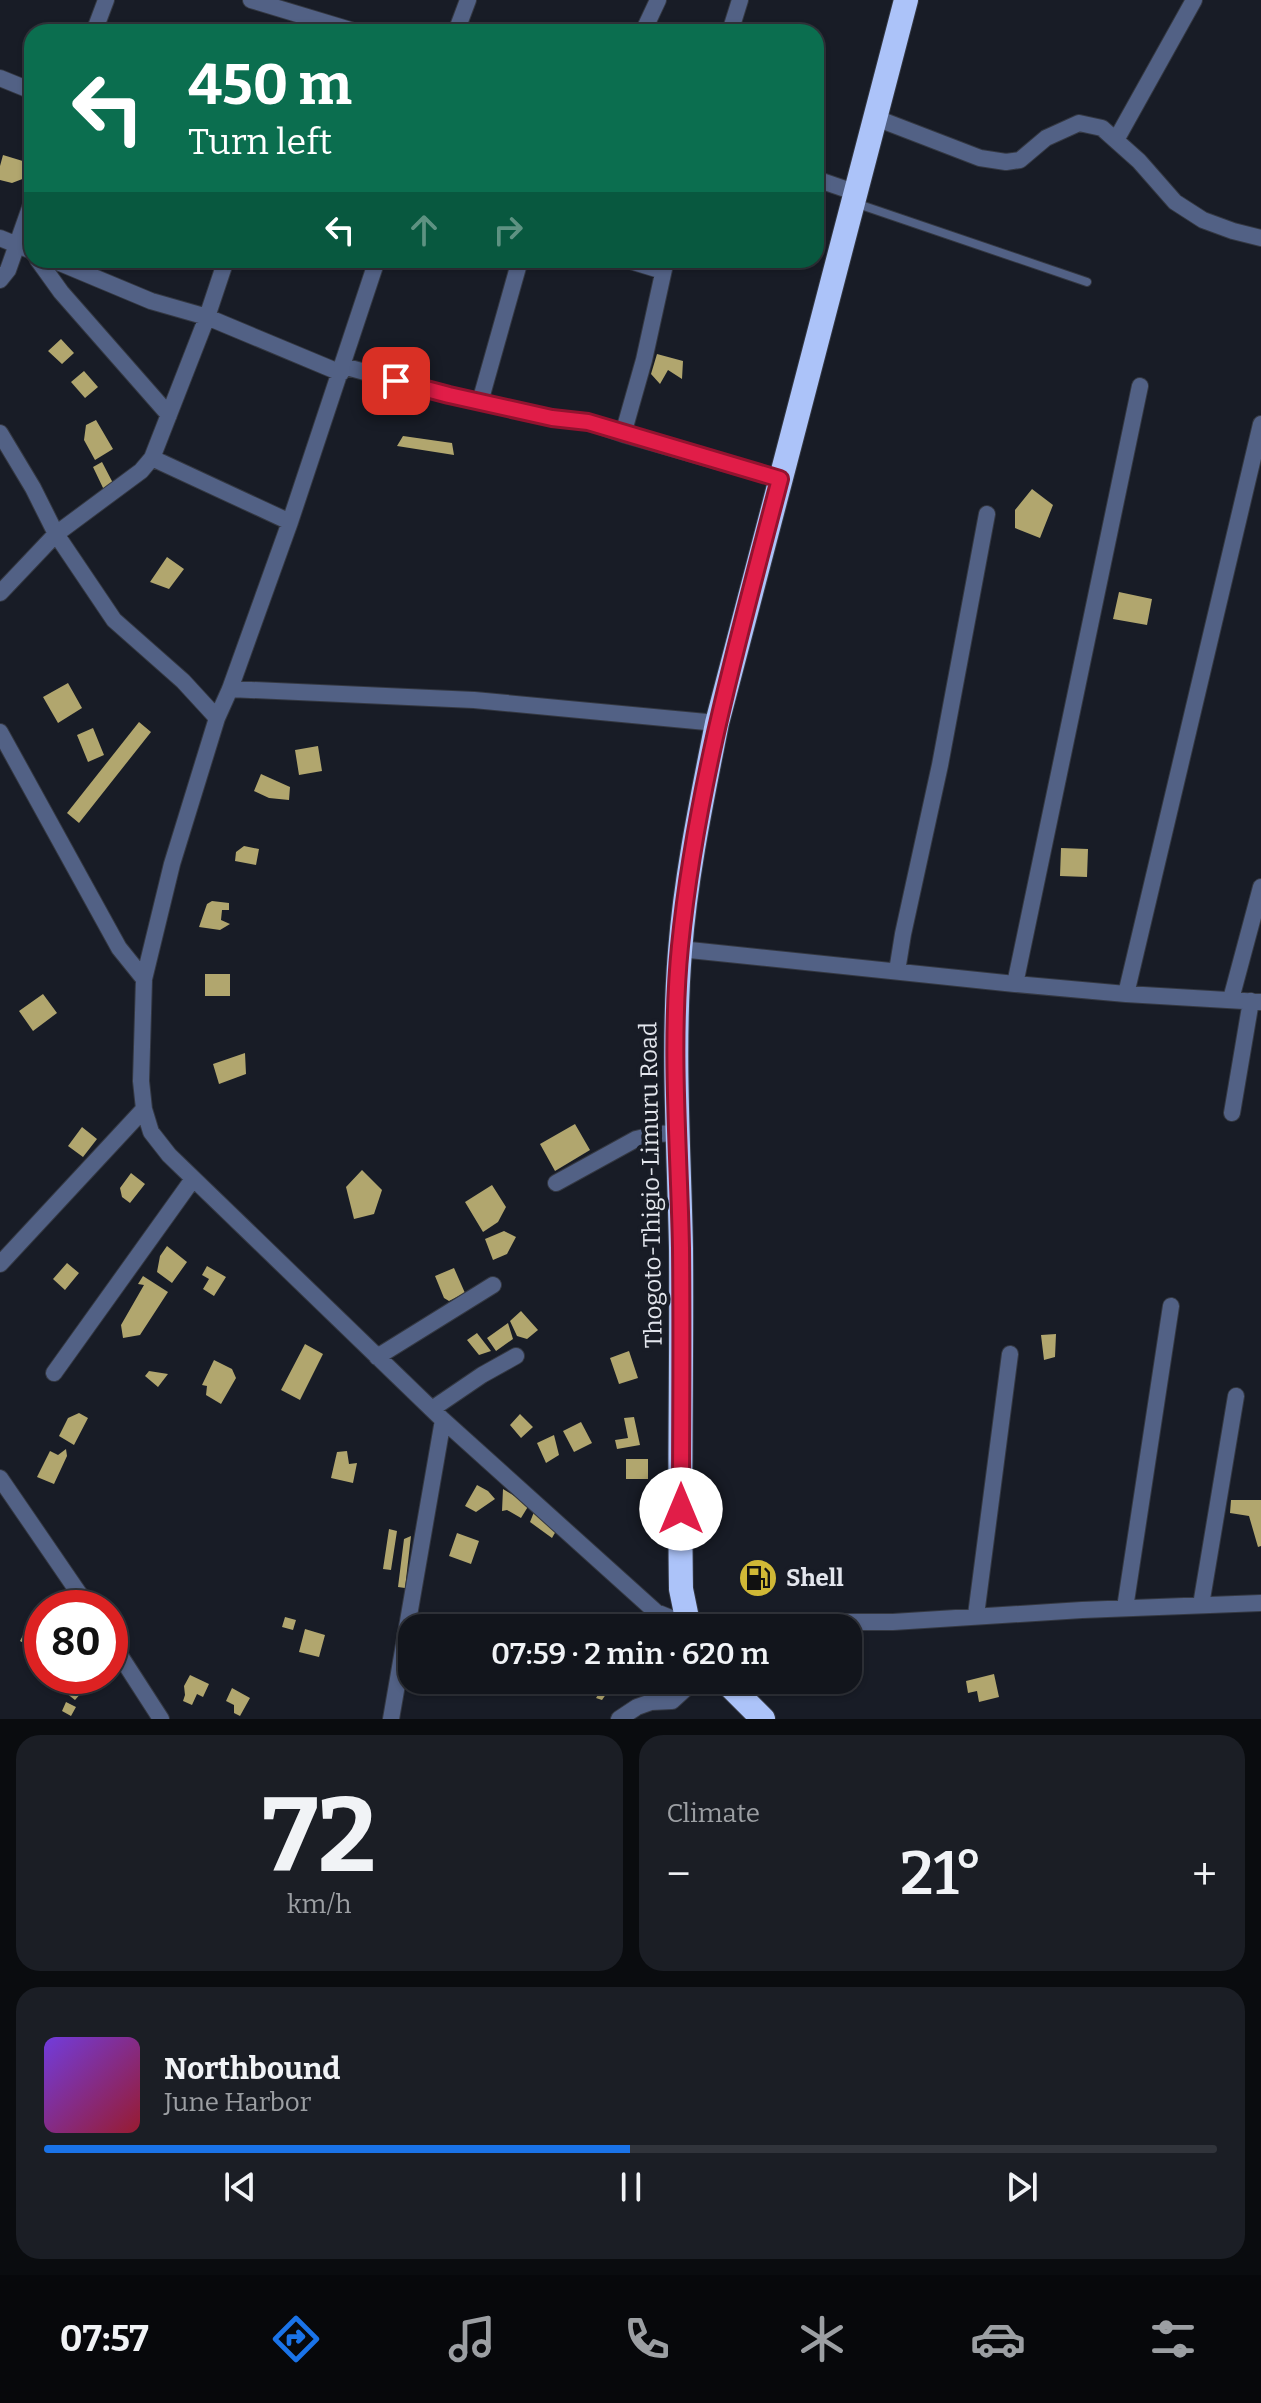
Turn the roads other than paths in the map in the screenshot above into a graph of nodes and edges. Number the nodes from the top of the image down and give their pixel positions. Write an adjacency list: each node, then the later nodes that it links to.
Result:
1 (106, 0): 8 (street)
2 (251, 0): 9 (street)
3 (468, 0): 10 (street)
4 (740, 0): 12 (street)
5 (906, 0): 15 (highway, Thogoto-Thigio-Limuru Road)
6 (1194, 0): 16 (street)
7 (651, 2): 11 (street)
8 (97, 24)
9 (304, 24)
10 (459, 24)
11 (645, 24)
12 (732, 24)
13 (0, 78): 14 (street)
14 (24, 88)
15 (876, 118): 16 (street); 18 (highway, Thogoto-Thigio-Limuru Road)
16 (1116, 140): 20 (street)
17 (824, 183): 18 (street)
18 (855, 198): 30 (lane); 40 (highway, Thogoto-Thigio-Limuru Road)
19 (0, 238): 21 (street)
20 (1261, 238)
21 (24, 249)
22 (24, 257): 29 (street)
23 (42, 268): 35 (street)
24 (72, 268): 31 (street)
25 (223, 268): 31 (street)
26 (374, 268): 32 (street)
27 (518, 268): 34 (street)
28 (665, 268): 38 (street)
29 (0, 280)
30 (1087, 282)
31 (207, 317): 32 (street); 35 (street)
32 (342, 369): 34 (street); 42 (street)
33 (1140, 386): 53 (street)
34 (480, 402): 38 (street)
35 (169, 415): 39 (street)
36 (1261, 424): 54 (street)
37 (0, 433): 43 (street)
38 (623, 434): 40 (street)
39 (152, 458): 42 (street); 43 (street)
40 (780, 479): 47 (highway, Thogoto-Thigio-Limuru Road)
41 (987, 514): 51 (street)
42 (290, 522): 45 (street)
43 (56, 534): 44 (street); 46 (street)
44 (0, 593)
45 (230, 689): 46 (street); 47 (street)
46 (217, 718): 52 (street)
47 (717, 723): 50 (highway, Thogoto-Thigio-Limuru Road)
48 (0, 732): 52 (street)
49 (1261, 887): 55 (street)
50 (680, 949): 51 (street); 59 (highway, Thogoto-Thigio-Limuru Road)
51 (897, 971): 53 (street)
52 (144, 979): 57 (street)
53 (1015, 984): 54 (street)
54 (1126, 994): 55 (street)
55 (1231, 999): 56 (street)
56 (1256, 1002): 58 (street)
57 (144, 1109): 60 (street); 62 (street)
58 (1232, 1113)
59 (677, 1133): 61 (street); 77 (highway, Thogoto-Thigio-Limuru Road)
60 (193, 1179): 67 (street); 68 (street)
61 (556, 1183)
62 (0, 1264)
63 (493, 1285): 67 (street)
64 (1171, 1306): 75 (street)
65 (1010, 1354): 78 (street)
66 (516, 1356): 70 (street)
67 (377, 1357): 70 (street)
68 (54, 1373)
69 (1236, 1396): 74 (street)
70 (438, 1415): 76 (street); 84 (street)
71 (0, 1478): 72 (street)
72 (77, 1590)
73 (1261, 1603): 74 (street)
74 (1201, 1605): 75 (street)
75 (1125, 1608): 78 (street)
76 (660, 1614)
77 (686, 1614)
78 (976, 1615): 79 (street)
79 (862, 1623)
80 (128, 1668): 83 (street)
81 (680, 1694): 85 (street)
82 (738, 1694): 86 (highway)
83 (161, 1719)
84 (391, 1719)
85 (619, 1719)
86 (763, 1719)

